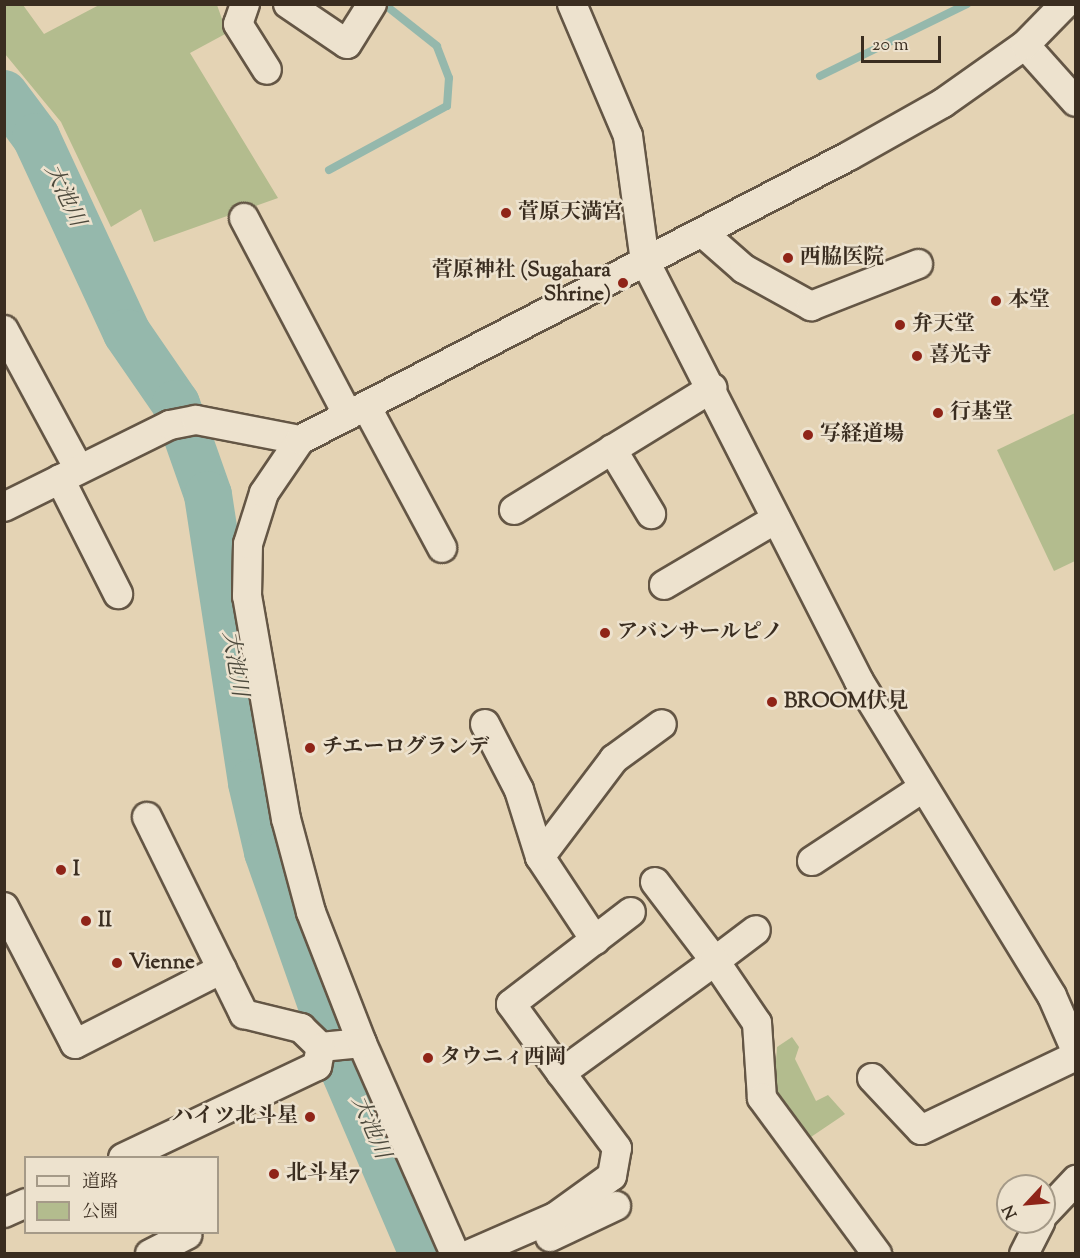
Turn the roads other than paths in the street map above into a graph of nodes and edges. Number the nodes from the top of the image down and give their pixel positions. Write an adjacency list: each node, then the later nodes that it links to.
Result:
1 (246, 4): 7 (street)
2 (288, 4): 3 (street)
3 (372, 4)
4 (572, 4): 11 (street)
5 (1065, 4): 6 (street)
6 (1025, 45): 8 (street); 10 (street)
7 (267, 70)
8 (1076, 102)
9 (244, 218): 15 (street)
10 (704, 234): 11 (street); 12 (street)
11 (645, 261): 14 (street); 15 (street)
12 (918, 264)
13 (8, 346): 18 (street)
14 (712, 388): 17 (street); 22 (street)
15 (357, 410): 16 (street); 23 (street)
16 (300, 440): 18 (street); 39 (street)
17 (612, 449): 20 (street); 21 (street)
18 (70, 474): 19 (street); 25 (street)
19 (4, 507)
20 (514, 510)
21 (651, 514)
22 (776, 519): 24 (street); 28 (street)
23 (442, 548)
24 (664, 585)
25 (118, 594)
26 (484, 724): 30 (street)
27 (662, 724): 30 (street)
28 (921, 789): 31 (street); 41 (street)
29 (147, 817): 38 (street)
30 (540, 857): 36 (street)
31 (812, 861)
32 (655, 882): 37 (street)
33 (4, 907): 38 (street)
34 (631, 912): 36 (street)
35 (756, 930): 37 (street)
36 (596, 940): 43 (street)
37 (715, 961): 43 (street); 57 (street)
38 (222, 969): 40 (street)
39 (356, 1044): 40 (street); 54 (street)
40 (321, 1047): 45 (street)
41 (1076, 1051)
42 (1076, 1056): 44 (street)
43 (561, 1073): 55 (street)
44 (872, 1078)
45 (137, 1155)
46 (1075, 1183): 47 (street)
47 (1056, 1202)
48 (24, 1204): 50 (street)
49 (616, 1206): 56 (street)
50 (4, 1213)
51 (1034, 1234): 58 (street)
52 (190, 1240): 53 (street)
53 (150, 1254)
54 (455, 1254)
55 (470, 1254)
56 (515, 1254)
57 (877, 1254)
58 (1024, 1254)

